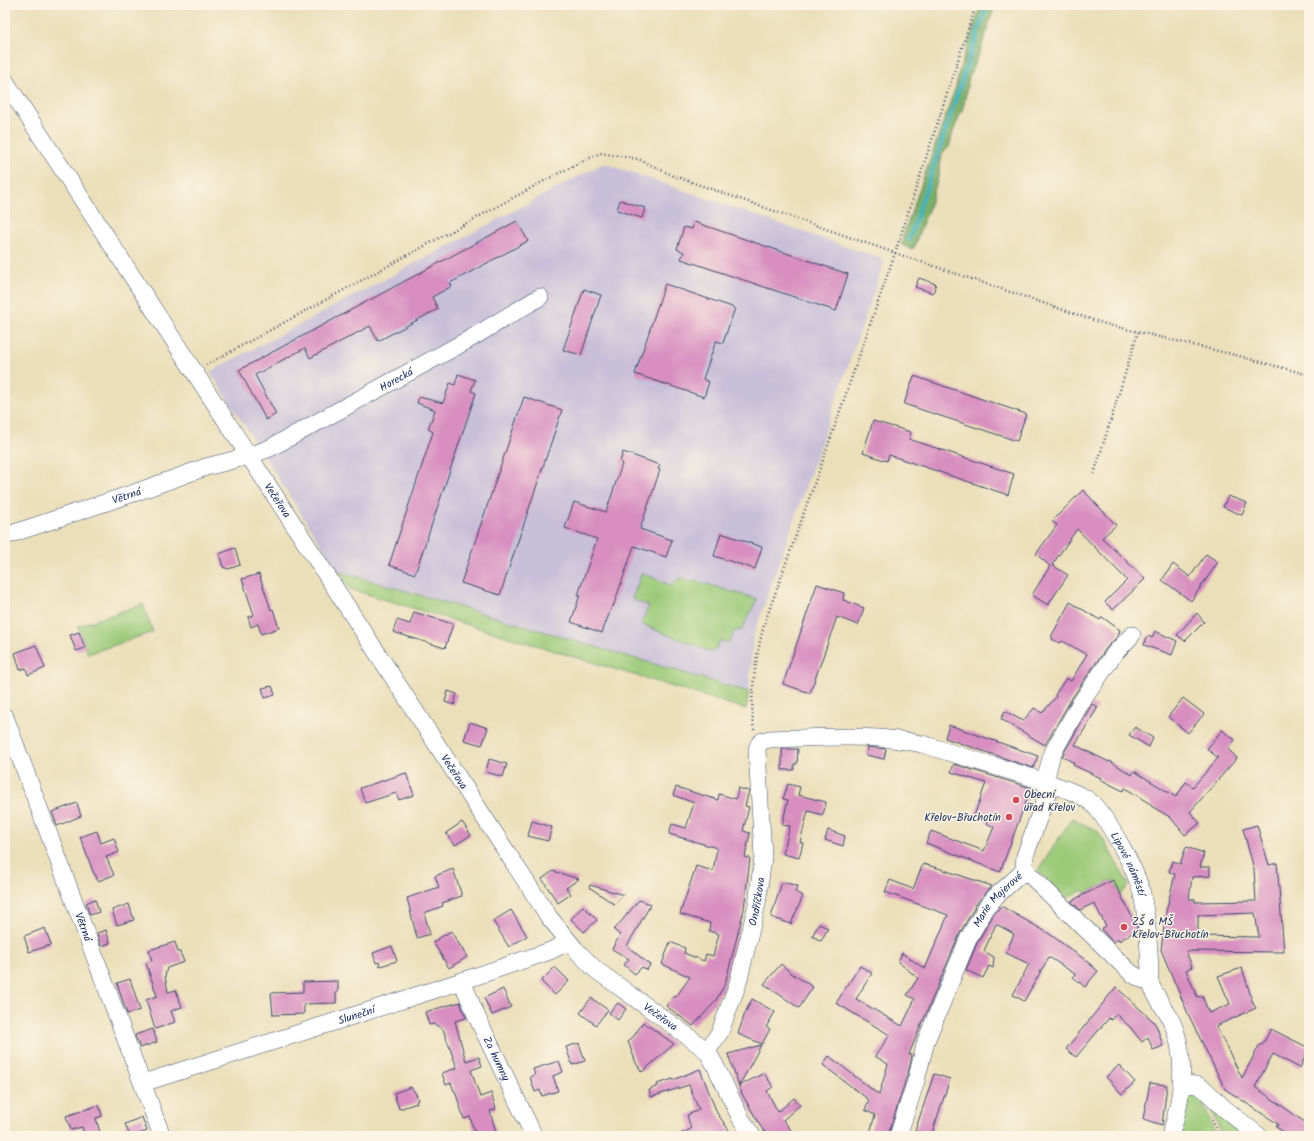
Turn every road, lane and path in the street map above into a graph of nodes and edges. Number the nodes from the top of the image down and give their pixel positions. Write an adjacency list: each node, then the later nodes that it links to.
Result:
1 (976, 5): 3 (path)
2 (5, 81): 6 (street, Večeřova)
3 (894, 253): 5 (path); 6 (path); 13 (path)
4 (540, 297): 8 (street, Horecká)
5 (1138, 332): 7 (path); 9 (path)
6 (195, 371): 8 (street, Večeřova)
7 (1309, 375)
8 (249, 456): 10 (street, Větrná); 16 (street, Večeřova)
9 (1094, 474)
10 (5, 536)
11 (1132, 635): 14 (street, Marie Majerové)
12 (5, 717): 20 (street, Větrná)
13 (760, 742): 14 (street, Lipové náměstí); 19 (street, Ondříčkova)
14 (1046, 783): 15 (street, Marie Majerové); 18 (street, Lipové náměstí)
15 (1026, 870): 18 (street); 25 (street, Marie Majerové)
16 (568, 942): 17 (street, Sluneční); 19 (street, Večeřova)
17 (462, 981): 20 (street, Sluneční); 23 (street, Za humny)
18 (1150, 982): 21 (street, Lipové náměstí)
19 (707, 1051): 24 (street, Večeřova)
20 (143, 1083): 22 (street, Větrná)
21 (1181, 1084): 26 (street, Lipové náměstí); 27 (street)
22 (162, 1136)
23 (533, 1136)
24 (752, 1136)
25 (898, 1136)
26 (1170, 1136)
27 (1259, 1136)

